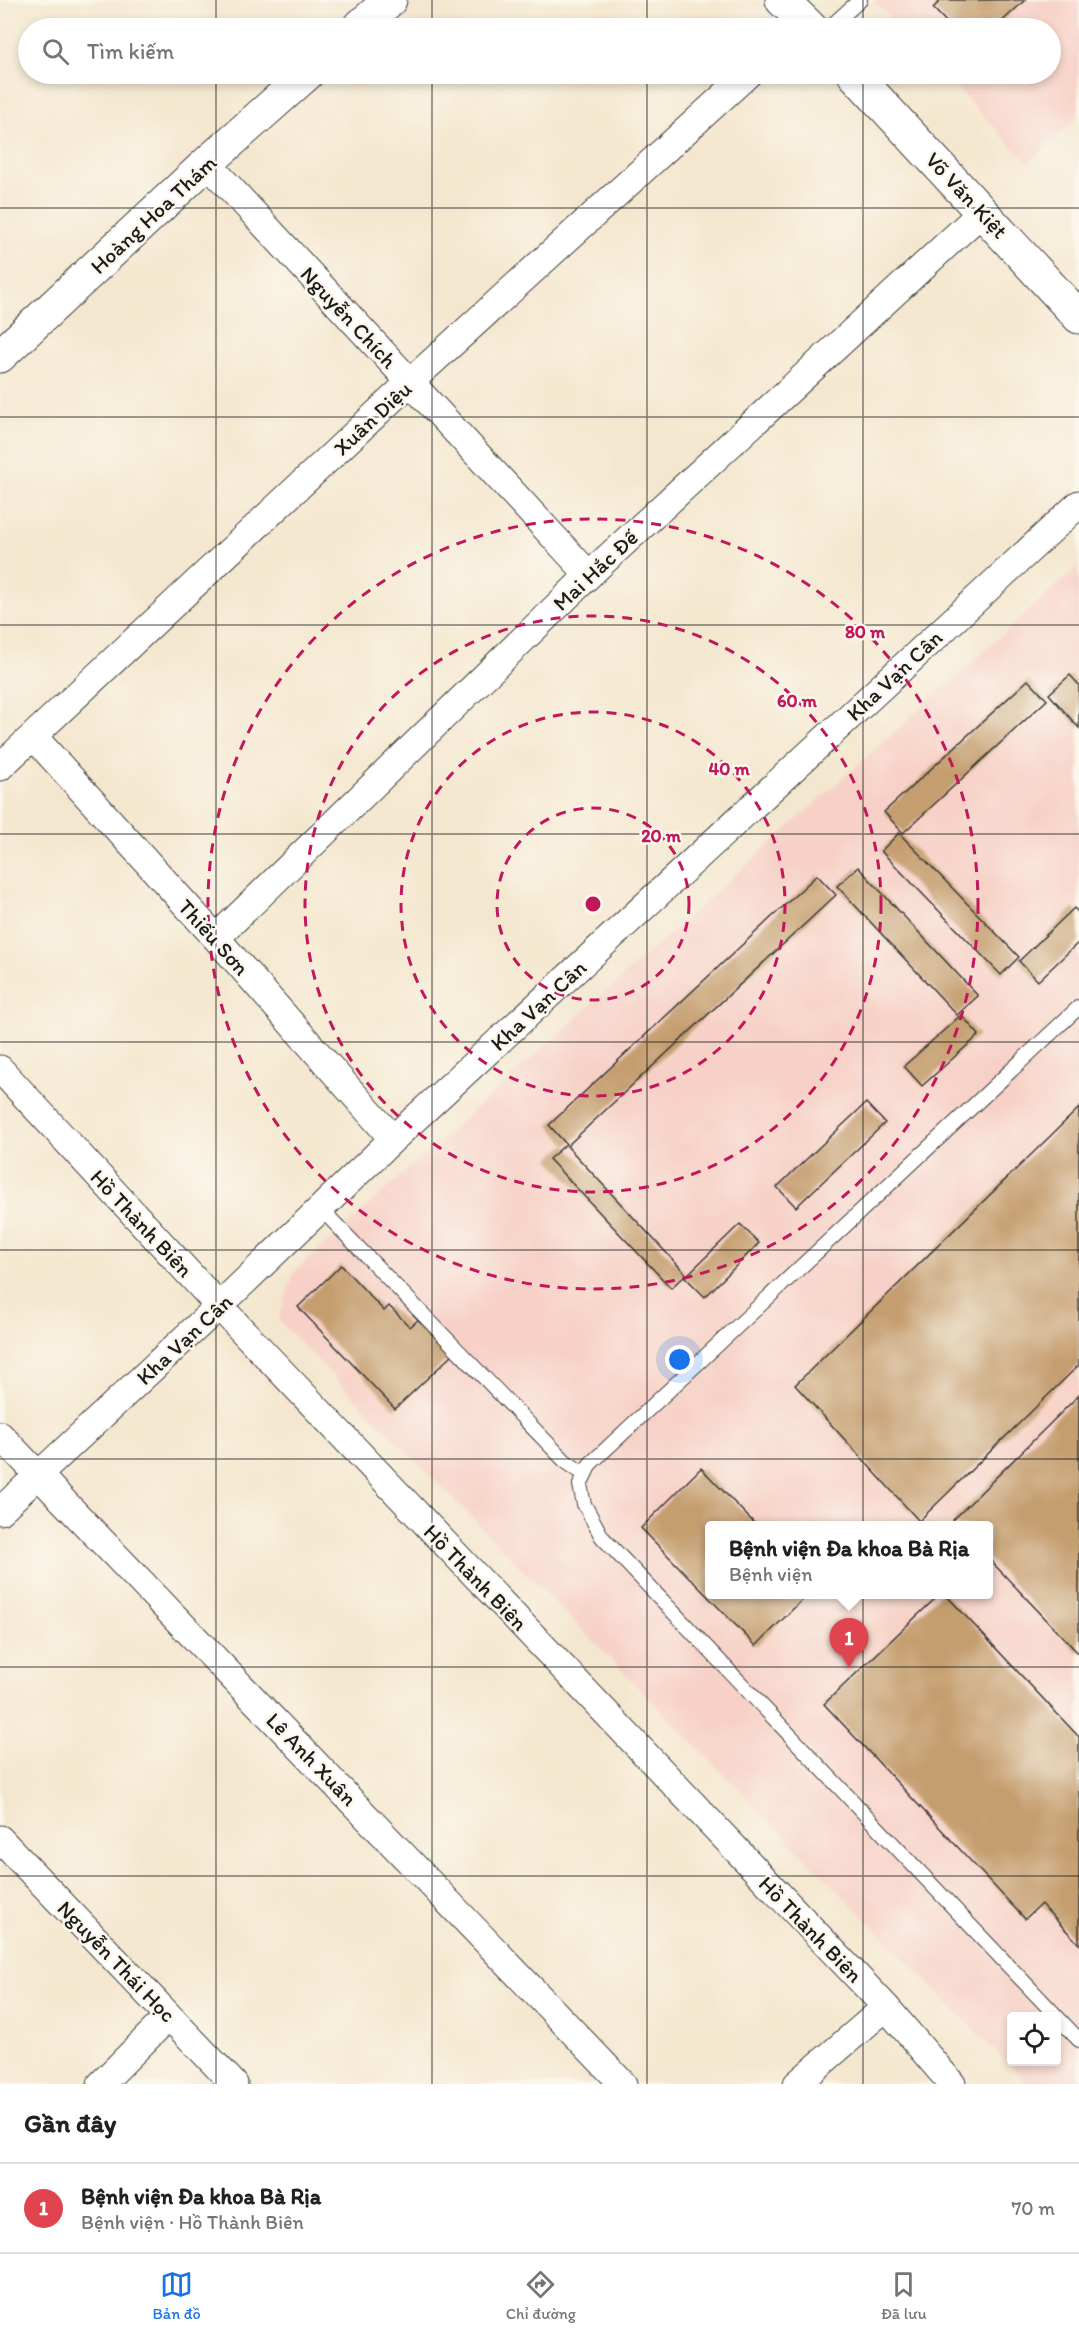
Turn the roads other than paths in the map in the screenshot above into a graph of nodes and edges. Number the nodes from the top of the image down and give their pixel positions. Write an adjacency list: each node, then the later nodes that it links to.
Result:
1 (390, 0): 3 (street)
2 (860, 0): 4 (lane)
3 (369, 18)
4 (815, 18)
5 (296, 84): 8 (street, Hoàng Hoa Thám)
6 (737, 84): 12 (street, Xuân Diệu)
7 (863, 84): 9 (street, Võ Văn Kiệt)
8 (207, 163): 11 (street, Hoàng Hoa Thám); 12 (street, Nguyễn Chích)
9 (983, 211): 10 (street, Võ Văn Kiệt); 14 (street, Mai Hắc Đế)
10 (1079, 317)
11 (0, 356)
12 (409, 383): 14 (street, Nguyễn Chích); 15 (street, Xuân Diệu)
13 (1079, 504): 20 (street, Kha Vạn Cân)
14 (589, 575): 17 (street, Mai Hắc Đế)
15 (33, 736): 16 (street, Xuân Diệu); 17 (street, Thiếu Sơn)
16 (0, 767)
17 (216, 938): 20 (street, Thiếu Sơn)
18 (1079, 1007): 24 (lane)
19 (0, 1069): 22 (street, Hồ Thành Biên)
20 (393, 1139): 21 (street, Kha Vạn Cân)
21 (321, 1209): 22 (street, Kha Vạn Cân); 24 (lane)
22 (219, 1306): 25 (street, Kha Vạn Cân); 28 (street, Hồ Thành Biên)
23 (0, 1435): 25 (street, Lê Anh Xuân)
24 (584, 1474): 30 (lane)
25 (38, 1477): 26 (street, Kha Vạn Cân); 33 (street, Lê Anh Xuân)
26 (0, 1510)
27 (3, 1847): 29 (street, Nguyễn Thái Học)
28 (886, 2007): 34 (street); 35 (street, Hồ Thành Biên)
29 (169, 2016): 31 (street); 32 (street, Nguyễn Thái Học)
30 (1079, 2040)
31 (101, 2084)
32 (234, 2084)
33 (623, 2084)
34 (797, 2084)
35 (952, 2084)

